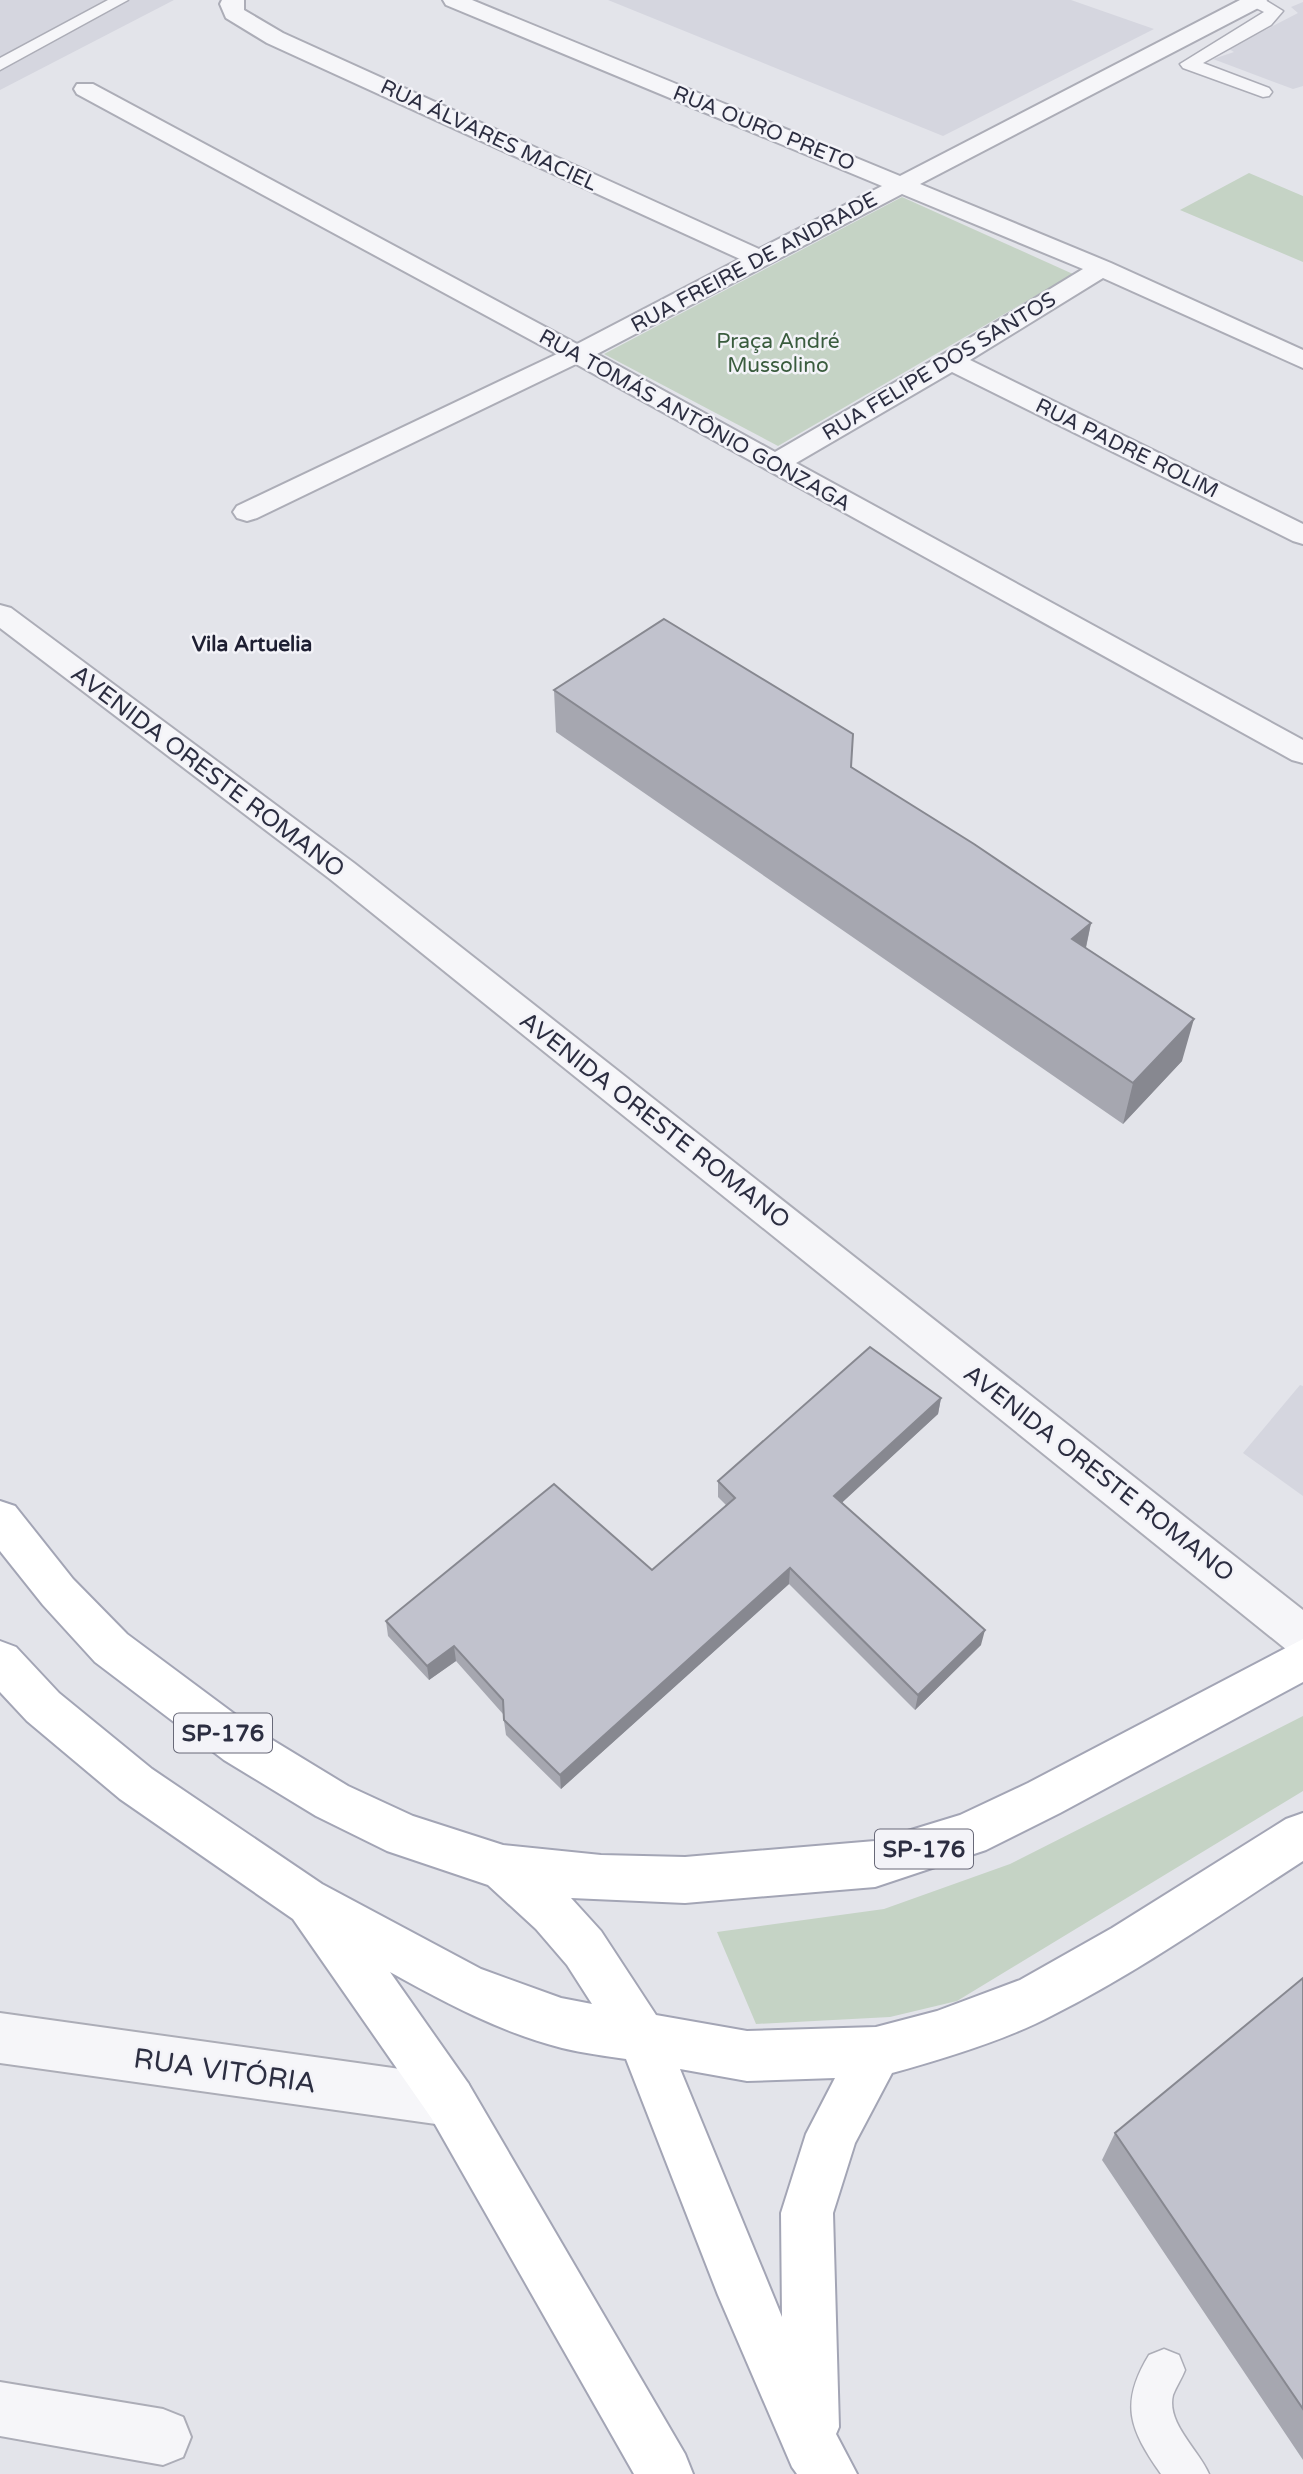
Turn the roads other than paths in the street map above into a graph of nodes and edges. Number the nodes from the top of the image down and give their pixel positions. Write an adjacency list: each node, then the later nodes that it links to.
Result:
1 (120, 0): 5 (lane)
2 (233, 0): 9 (street, RUA ÁLVARES MACIEL)
3 (454, 0): 8 (street, RUA OURO PRETO)
4 (1255, 1): 7 (lane); 8 (street, RUA FREIRE DE ANDRADE)
5 (0, 65)
6 (85, 89): 11 (street, RUA TOMÁS ANTÔNIO GONZAGA)
7 (1263, 92)
8 (903, 185): 9 (street, RUA FREIRE DE ANDRADE); 10 (street, RUA OURO PRETO)
9 (760, 259): 11 (street, RUA FREIRE DE ANDRADE)
10 (1102, 268): 12 (street, RUA OURO PRETO); 13 (street, RUA FELIPE DOS SANTOS)
11 (577, 354): 14 (street, RUA TOMÁS ANTÔNIO GONZAGA); 15 (street, RUA FREIRE DE ANDRADE)
12 (1303, 360)
13 (951, 361): 14 (street, RUA FELIPE DOS SANTOS); 16 (street, RUA PADRE ROLIM)
14 (776, 463): 18 (street, RUA TOMÁS ANTÔNIO GONZAGA)
15 (247, 512)
16 (1303, 535)
17 (0, 614): 20 (street, AVENIDA ORESTE ROMANO)
18 (1303, 753)
19 (0, 1519): 24 (main road, SP-176)
20 (1303, 1636)
21 (1303, 1658): 24 (main road, SP-176)
22 (0, 1661): 25 (main road)
23 (1303, 1835): 28 (main road)
24 (503, 1868): 27 (main road)
25 (305, 1900): 27 (main road); 29 (main road)
26 (0, 2038): 29 (street, RUA VITÓRIA)
27 (643, 2039): 28 (main road); 33 (main road)
28 (876, 2052): 33 (main road)
29 (450, 2101): 34 (main road)
30 (1164, 2370): 35 (lane)
31 (0, 2409): 32 (street)
32 (163, 2437)
33 (821, 2460)
34 (665, 2474)
35 (1187, 2474)

